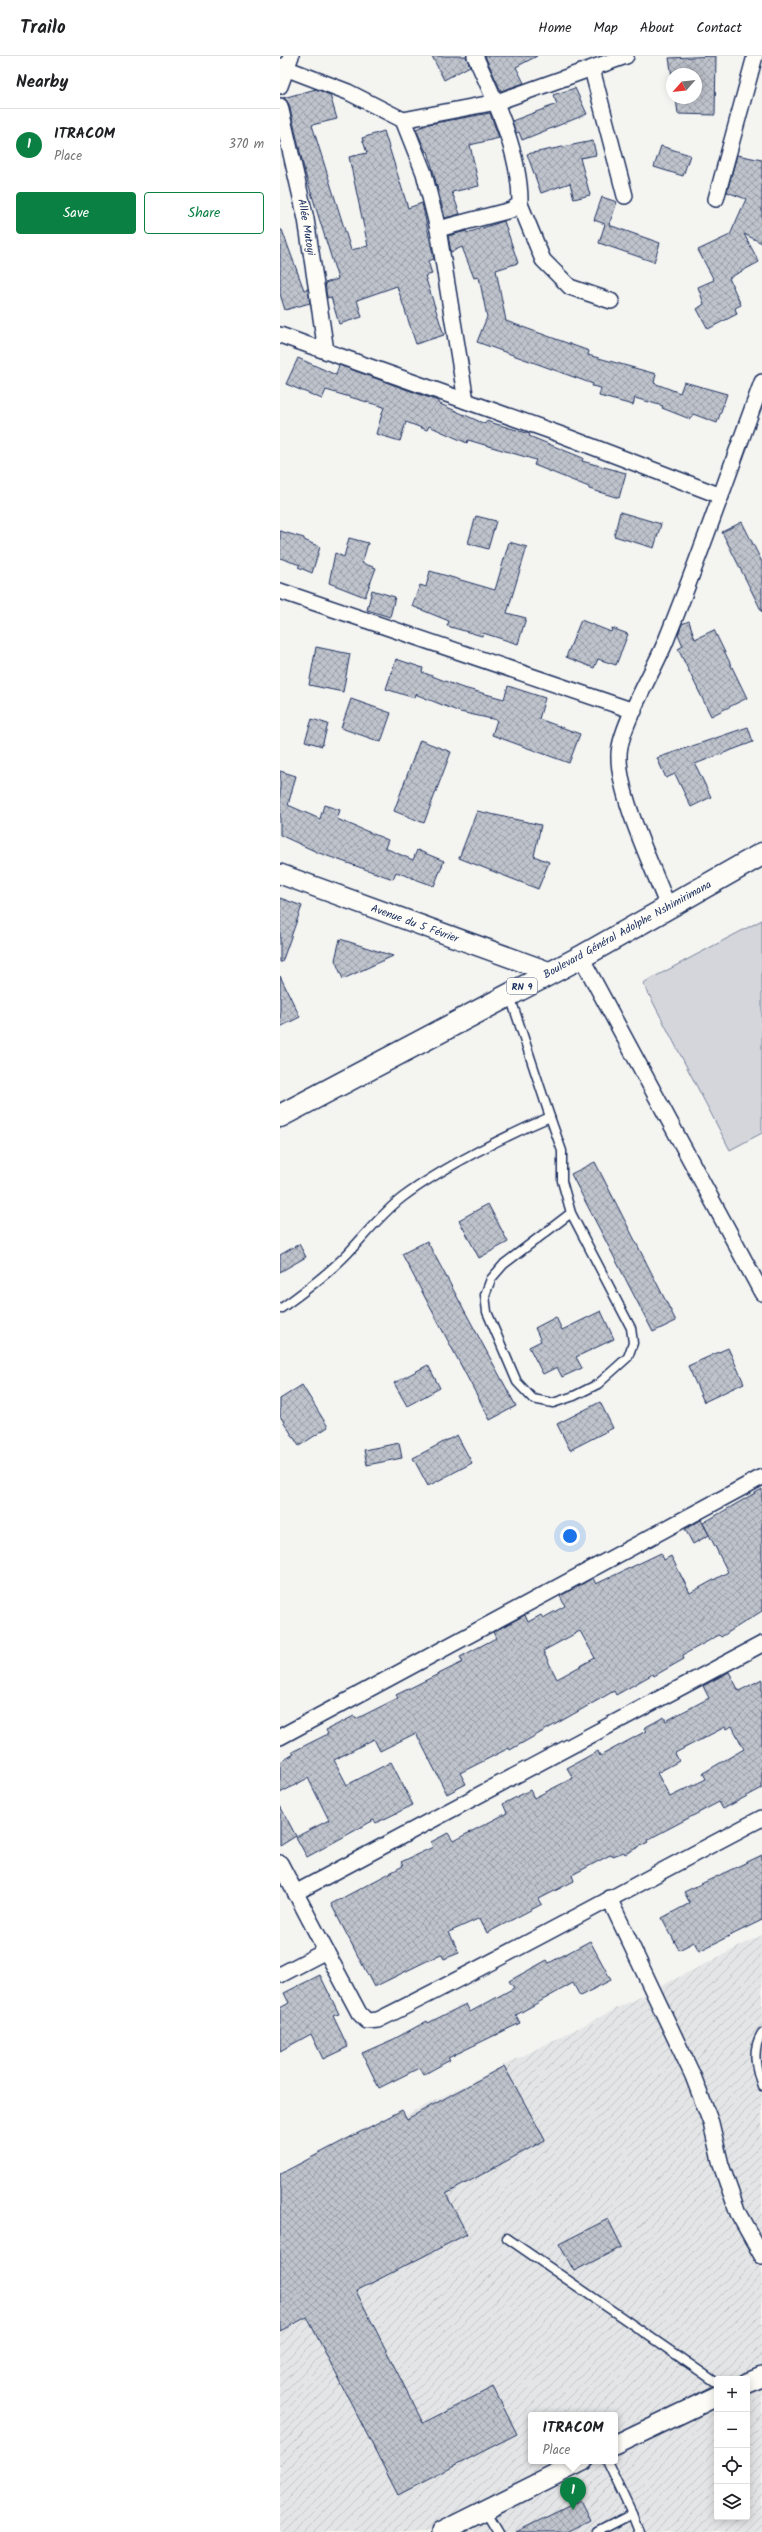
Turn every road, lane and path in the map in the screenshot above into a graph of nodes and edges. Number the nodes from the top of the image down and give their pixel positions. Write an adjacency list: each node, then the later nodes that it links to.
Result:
1 (475, 56): 8 (street)
2 (626, 56): 4 (street)
3 (754, 56): 12 (street)
4 (609, 59): 6 (street)
5 (286, 63): 7 (street); 10 (street)
6 (592, 69): 8 (street); 11 (street)
7 (280, 86)
8 (496, 102): 10 (street); 13 (street)
9 (280, 106): 17 (street, Allée Mutoyi)
10 (404, 120): 14 (street)
11 (625, 196)
12 (716, 199)
13 (520, 204): 14 (street); 15 (street)
14 (438, 229): 19 (street)
15 (611, 301)
16 (280, 335): 17 (street)
17 (326, 351): 19 (street)
18 (762, 382): 20 (street)
19 (466, 401): 20 (street)
20 (721, 496): 22 (street)
21 (280, 591): 22 (street)
22 (634, 711): 25 (street)
23 (762, 854): 25 (main road, Boulevard Général Adolphe Nshimirimana / RN 9)
24 (280, 874): 27 (street, Avenue du 5 Février)
25 (668, 907): 26 (main road, Boulevard Général Adolphe Nshimirimana / RN 9)
26 (581, 957): 27 (main road, Boulevard Général Adolphe Nshimirimana / RN 9); 32 (street)
27 (550, 972): 28 (main road, Boulevard Général Adolphe Nshimirimana / RN 9)
28 (509, 993): 29 (main road, Boulevard Général Adolphe Nshimirimana / RN 9); 30 (lane)
29 (280, 1116)
30 (550, 1117): 31 (lane); 33 (lane)
31 (571, 1213): 31 (lane)
32 (762, 1293)
33 (280, 1309)
34 (762, 1477): 36 (street)
35 (762, 1644): 39 (street)
36 (280, 1736)
37 (762, 1818): 40 (street)
38 (280, 1863): 39 (street)
39 (296, 1893): 41 (street)
40 (609, 1898): 41 (street); 46 (street)
41 (326, 1951): 42 (street)
42 (280, 1975)
43 (762, 2033): 44 (lane)
44 (762, 2086)
45 (507, 2238): 48 (lane)
46 (762, 2256)
47 (762, 2377): 49 (street)
48 (714, 2380)
49 (750, 2382)
50 (714, 2397): 51 (street)
51 (618, 2444)
52 (577, 2464): 54 (street)
53 (608, 2464): 55 (lane)
54 (485, 2510): 56 (street); 57 (lane)
55 (632, 2514): 58 (lane); 59 (lane)
56 (441, 2532)
57 (498, 2532)
58 (597, 2532)
59 (639, 2532)

